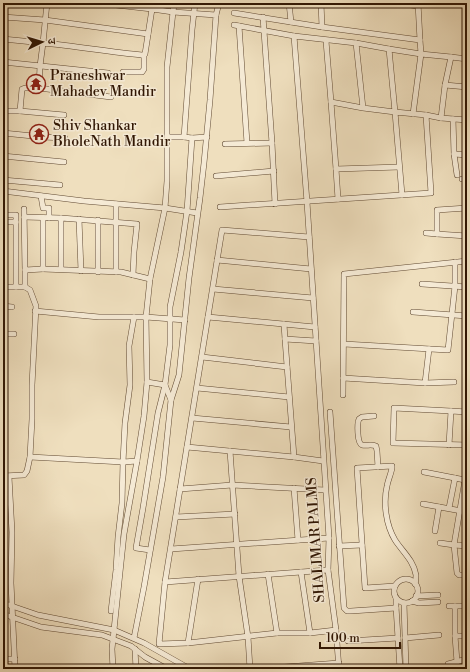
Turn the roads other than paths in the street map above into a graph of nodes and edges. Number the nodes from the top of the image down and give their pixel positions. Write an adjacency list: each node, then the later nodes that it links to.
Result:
1 (46, 3): 17 (street)
2 (98, 3): 10 (street)
3 (174, 3): 11 (street)
4 (196, 3): 12 (street)
5 (219, 3): 14 (street)
6 (289, 3): 18 (street)
7 (321, 3): 19 (street)
8 (396, 3): 9 (street)
9 (418, 5): 25 (street)
10 (153, 6): 11 (street); 21 (street)
11 (173, 12): 12 (street); 53 (street)
12 (194, 13): 14 (street); 54 (street)
13 (234, 13): 16 (street)
14 (216, 15): 55 (street)
15 (3, 17): 17 (street)
16 (263, 17): 18 (street); 20 (street)
17 (45, 20): 21 (street); 27 (street)
18 (291, 22): 19 (street)
19 (322, 27): 25 (street)
20 (264, 30): 22 (street); 58 (street); 59 (street)
21 (148, 34): 29 (street)
22 (294, 36): 24 (street); 76 (street, SHALIMAR PALMS)
23 (3, 39): 27 (street)
24 (326, 40): 26 (street); 41 (street)
25 (420, 40): 30 (street)
26 (356, 43): 28 (street); 42 (street)
27 (43, 44): 29 (street); 34 (street)
28 (389, 49): 30 (street); 45 (street)
29 (144, 54): 35 (street)
30 (422, 54): 31 (street); 46 (street)
31 (451, 57): 32 (street); 37 (street)
32 (467, 59)
33 (3, 62): 34 (street)
34 (40, 66): 36 (street); 39 (street)
35 (123, 72)
36 (108, 73)
37 (445, 85): 38 (street); 49 (street)
38 (467, 87)
39 (39, 88): 40 (street); 44 (street)
40 (111, 97)
41 (331, 102): 42 (street); 66 (street)
42 (363, 108): 45 (street)
43 (3, 110): 44 (street)
44 (20, 111): 47 (street)
45 (395, 112): 46 (street); 65 (street)
46 (413, 114): 48 (street)
47 (64, 115)
48 (426, 115): 49 (street); 73 (street)
49 (441, 118): 50 (street)
50 (453, 119): 51 (street); 61 (street)
51 (467, 120)
52 (3, 133): 56 (street)
53 (167, 137): 54 (street); 80 (street)
54 (184, 137): 57 (street)
55 (207, 137): 57 (street); 84 (street)
56 (65, 138)
57 (192, 138): 83 (street)
58 (247, 143): 59 (street); 60 (street)
59 (272, 143): 67 (street)
60 (225, 144)
61 (454, 154): 62 (street); 68 (street)
62 (467, 155)
63 (3, 156): 64 (street)
64 (64, 162)
65 (400, 167): 66 (street); 73 (street)
66 (336, 169): 75 (street)
67 (274, 171): 69 (street); 78 (street)
68 (457, 175)
69 (216, 176)
70 (3, 180): 71 (street)
71 (60, 185)
72 (3, 191): 74 (street)
73 (402, 195): 75 (street)
74 (41, 196): 77 (street); 88 (street)
75 (338, 199): 76 (street)
76 (306, 202): 78 (street); 98 (street, SHALIMAR PALMS)
77 (116, 204): 80 (street); 94 (street)
78 (275, 204): 79 (street)
79 (220, 207)
80 (165, 208): 83 (street); 110 (street)
81 (467, 208): 96 (street)
82 (24, 209): 86 (street)
83 (187, 211): 84 (street); 128 (street)
84 (197, 213): 129 (street)
85 (3, 215): 93 (street)
86 (24, 217): 87 (street); 105 (street)
87 (43, 218): 88 (street); 102 (street)
88 (49, 218): 89 (street)
89 (61, 218): 90 (street); 103 (street)
90 (79, 219): 91 (street); 106 (street)
91 (98, 220): 94 (street); 107 (street)
92 (3, 222): 93 (street)
93 (16, 222): 114 (street)
94 (116, 222): 108 (street); 109 (street)
95 (426, 233): 96 (street)
96 (437, 234): 97 (street)
97 (467, 236)
98 (309, 237): 99 (street); 104 (street, SHALIMAR PALMS)
99 (217, 260): 104 (street); 117 (street)
100 (467, 260): 101 (street)
101 (455, 262): 112 (street); 136 (street)
102 (43, 269): 103 (street); 105 (street)
103 (61, 269): 106 (street)
104 (311, 269): 118 (street, SHALIMAR PALMS)
105 (25, 270): 115 (street)
106 (81, 271): 107 (street)
107 (98, 272): 108 (street)
108 (116, 272): 109 (street)
109 (133, 275): 110 (street)
110 (150, 279): 126 (street)
111 (422, 284): 112 (street)
112 (455, 286): 116 (street); 123 (street)
113 (3, 287): 114 (street)
114 (16, 287): 115 (street)
115 (25, 287): 121 (street)
116 (467, 287)
117 (213, 289): 118 (street); 127 (street)
118 (313, 298): 131 (street, SHALIMAR PALMS)
119 (3, 306): 120 (street)
120 (12, 307)
121 (35, 311): 125 (street); 160 (street)
122 (413, 312): 123 (street)
123 (452, 316): 124 (street); 137 (street)
124 (467, 316)
125 (134, 317): 126 (street); 163 (street)
126 (146, 317): 128 (street); 141 (street)
127 (208, 317): 130 (street); 138 (street)
128 (170, 319): 129 (street); 144 (street)
129 (185, 320): 148 (street)
130 (284, 324): 131 (street); 134 (street)
131 (315, 327): 135 (street, SHALIMAR PALMS)
132 (3, 334): 133 (street)
133 (14, 334)
134 (285, 339): 135 (street); 139 (street)
135 (316, 342): 162 (street, SHALIMAR PALMS)
136 (344, 344): 137 (street); 140 (street)
137 (429, 349): 143 (street)
138 (202, 357): 139 (street); 145 (street)
139 (287, 367): 146 (street)
140 (343, 378): 143 (street); 147 (street)
141 (147, 382): 144 (street); 161 (street)
142 (454, 382): 143 (street)
143 (425, 383)
144 (165, 385): 148 (street); 190 (street)
145 (197, 388): 146 (street); 153 (street)
146 (289, 396): 154 (street)
147 (343, 396)
148 (171, 400): 190 (street)
149 (451, 411): 151 (street); 155 (street); 155 (street)
150 (330, 412): 187 (street)
151 (467, 412)
152 (374, 416): 164 (street)
153 (192, 418): 154 (street); 157 (street)
154 (292, 427): 159 (street)
155 (449, 445): 156 (street)
156 (467, 445)
157 (187, 447): 158 (street); 170 (street)
158 (230, 451): 159 (street); 169 (street)
159 (294, 457): 162 (street)
160 (30, 458): 163 (street); 166 (street)
161 (137, 461): 163 (street); 214 (street)
162 (323, 461): 172 (street, SHALIMAR PALMS)
163 (123, 462): 211 (street)
164 (378, 467): 185 (street); 198 (street)
165 (424, 472): 167 (street)
166 (6, 476): 206 (street)
167 (455, 478): 168 (street); 175 (street)
168 (466, 480): 176 (street)
169 (232, 485): 170 (street); 171 (street); 178 (street)
170 (180, 488): 179 (street)
171 (294, 488): 172 (street); 182 (street)
172 (325, 490): 181 (street, SHALIMAR PALMS)
173 (423, 504): 174 (street)
174 (439, 507): 175 (street); 180 (street)
175 (449, 508): 176 (street)
176 (460, 510): 177 (street); 186 (street)
177 (467, 512)
178 (235, 514): 179 (street); 184 (street)
179 (176, 517): 189 (street)
180 (435, 531)
181 (328, 538): 182 (street); 191 (street, SHALIMAR PALMS)
182 (298, 540): 184 (street)
183 (440, 543): 186 (street)
184 (236, 544): 189 (street); 194 (street)
185 (362, 544): 187 (street); 199 (street)
186 (454, 545): 188 (street); 195 (street)
187 (339, 546): 210 (street)
188 (467, 546)
189 (171, 549): 197 (street)
190 (150, 550): 224 (street)
191 (328, 570): 192 (street); 215 (street, SHALIMAR PALMS)
192 (301, 572): 193 (street); 219 (street)
193 (268, 574): 194 (street); 218 (street)
194 (239, 576): 196 (street); 223 (street)
195 (467, 576)
196 (198, 579): 197 (street); 229 (street)
197 (165, 582): 229 (street)
198 (415, 584): 199 (street); 202 (street)
199 (396, 586): 201 (street)
200 (438, 595): 202 (street)
201 (396, 598): 205 (street); 210 (street)
202 (414, 599): 203 (street); 205 (street)
203 (438, 602)
204 (3, 603): 206 (street)
205 (404, 603): 217 (street)
206 (12, 606): 213 (street); 214 (street)
207 (449, 606): 208 (street)
208 (455, 606): 209 (street); 221 (street)
209 (467, 606)
210 (396, 608): 216 (street)
211 (111, 611)
212 (3, 614): 213 (street)
213 (13, 618): 227 (street); 232 (street)
214 (114, 630): 224 (street); 227 (street)
215 (336, 630): 219 (street); 236 (street, SHALIMAR PALMS)
216 (397, 630): 217 (street); 225 (street)
217 (405, 630): 226 (street)
218 (277, 633): 219 (street); 223 (street)
219 (310, 633)
220 (439, 635): 226 (street)
221 (455, 636): 222 (street); 234 (street)
222 (467, 636)
223 (248, 637): 229 (street); 243 (street)
224 (134, 638): 242 (street)
225 (398, 638): 228 (street); 237 (street)
226 (405, 638): 246 (street)
227 (113, 639): 230 (street); 239 (street)
228 (348, 641)
229 (188, 643)
230 (135, 649): 240 (street); 241 (street)
231 (3, 659): 232 (street)
232 (15, 659): 238 (street)
233 (467, 659): 234 (street)
234 (456, 662): 235 (street)
235 (448, 664)
236 (339, 666): 244 (street)
237 (400, 668): 245 (street)
238 (15, 669)
239 (113, 669)
240 (136, 669)
241 (167, 669)
242 (190, 669)
243 (250, 669)
244 (258, 669)
245 (371, 669)
246 (406, 669)

